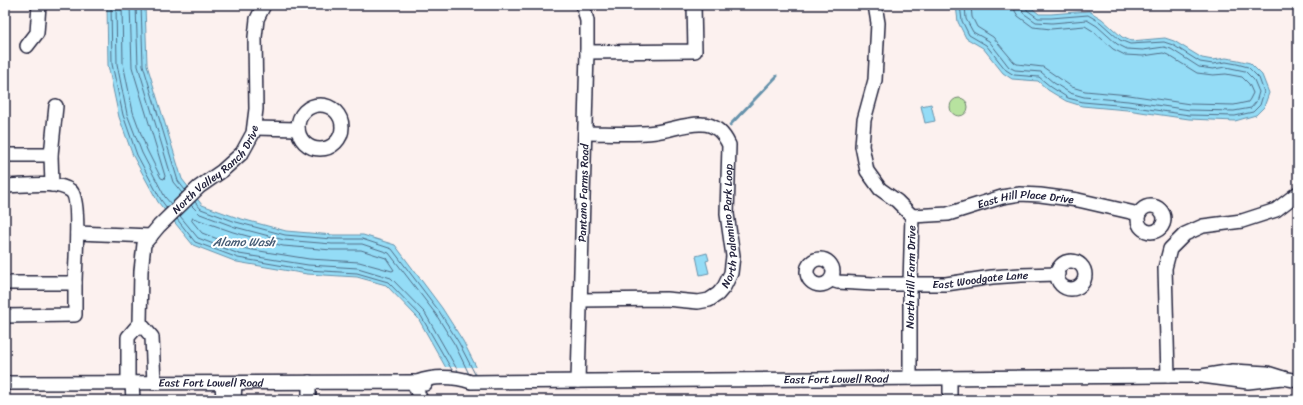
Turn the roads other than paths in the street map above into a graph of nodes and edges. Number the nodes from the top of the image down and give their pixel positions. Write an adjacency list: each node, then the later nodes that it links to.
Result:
1 (39, 5): 6 (street)
2 (264, 5): 9 (street, North Valley Ranch Drive)
3 (583, 5): 7 (street, Pantano Farms Road)
4 (694, 5): 7 (street)
5 (875, 5): 18 (street, North Hill Farm Drive)
6 (27, 46)
7 (587, 52): 11 (street, Pantano Farms Road)
8 (56, 106): 13 (street)
9 (254, 128): 10 (street); 19 (street, North Valley Ranch Drive)
10 (298, 129)
11 (585, 132): 26 (street, Pantano Farms Road); 26 (street, North Palomino Park Loop)
12 (5, 155): 13 (street)
13 (51, 155): 14 (street)
14 (52, 185): 15 (street); 20 (street)
15 (5, 186)
16 (1298, 193): 29 (street)
17 (1139, 214): 18 (street, East Hill Place Drive)
18 (912, 216): 25 (street, North Hill Farm Drive)
19 (155, 231): 20 (street); 28 (street, North Valley Ranch Drive)
20 (77, 233): 24 (street)
21 (1058, 274): 25 (street, East Woodgate Lane)
22 (832, 280): 25 (street, East Woodgate Lane)
23 (5, 283): 24 (street)
24 (75, 283): 27 (street)
25 (910, 284): 30 (street, North Hill Farm Drive)
26 (581, 300): 32 (street, Pantano Farms Road)
27 (5, 316)
28 (140, 323): 37 (street); 38 (street)
29 (1168, 376): 31 (street, East Fort Lowell Road); 33 (street, East Fort Lowell Road)
30 (910, 378): 31 (street, East Fort Lowell Road); 32 (street, East Fort Lowell Road)
31 (950, 378): 45 (street)
32 (578, 381): 35 (street, East Fort Lowell Road)
33 (1298, 381)
34 (309, 382): 35 (street, East Fort Lowell Road); 39 (street, East Fort Lowell Road); 43 (street)
35 (415, 382): 44 (street)
36 (5, 383): 37 (street, East Fort Lowell Road)
37 (130, 383): 38 (street, East Fort Lowell Road); 40 (street)
38 (154, 383): 39 (street, East Fort Lowell Road)
39 (228, 383): 41 (street); 42 (street)
40 (132, 400)
41 (222, 400)
42 (234, 400)
43 (309, 400)
44 (421, 400)
45 (950, 400)

